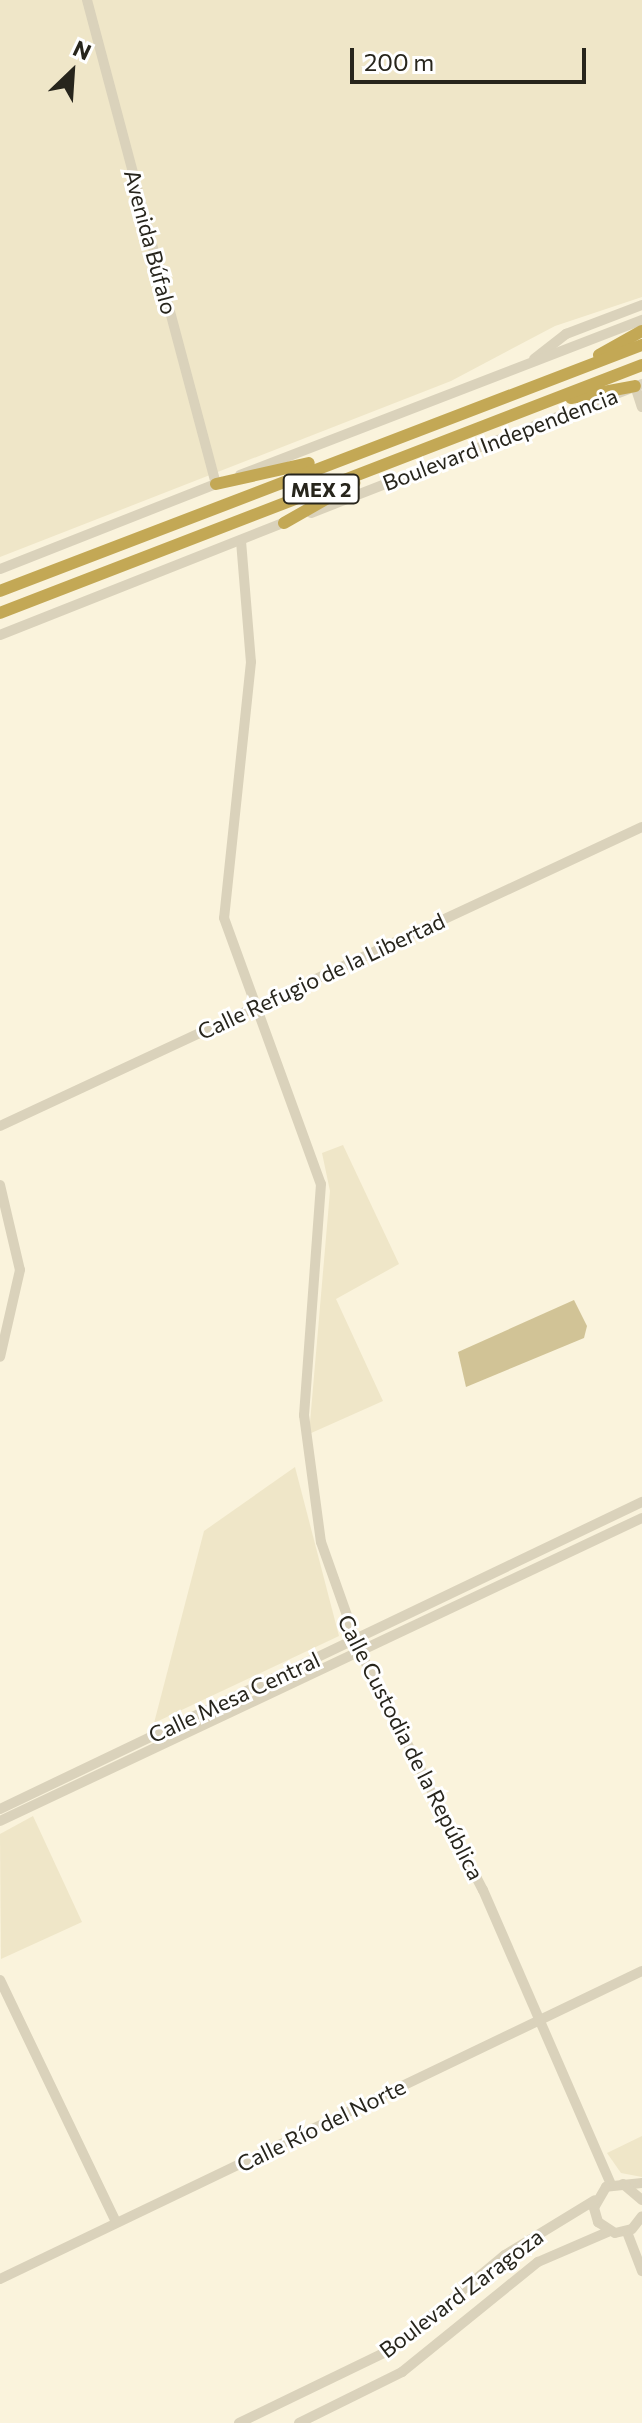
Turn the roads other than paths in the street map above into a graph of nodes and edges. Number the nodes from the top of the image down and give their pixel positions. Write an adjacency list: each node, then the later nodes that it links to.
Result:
1 (87, 0): 14 (main road, Avenida Búfalo)
2 (642, 305): 6 (main road)
3 (642, 320): 6 (main road, MEX 2)
4 (642, 331): 8 (highway)
5 (642, 345): 8 (highway, MEX 2)
6 (527, 365): 14 (main road, MEX 2)
7 (642, 365): 10 (highway, MEX 2)
8 (584, 368): 12 (highway, MEX 2)
9 (638, 385): 10 (highway); 11 (main road); 15 (main road, Boulevard Independencia / MEX 2)
10 (541, 404): 13 (highway, MEX 2)
11 (642, 407)
12 (362, 449): 14 (highway); 18 (highway, MEX 2)
13 (390, 463): 15 (highway); 19 (highway, MEX 2)
14 (216, 484): 17 (main road)
15 (284, 523): 16 (main road, Boulevard Independencia / MEX 2)
16 (241, 541): 20 (main road, Boulevard Independencia); 22 (main road, Calle Custodia de la República)
17 (0, 569)
18 (0, 591)
19 (0, 613)
20 (0, 635)
21 (642, 827): 22 (main road, Calle Refugio de la Libertad)
22 (254, 1006): 23 (main road, Calle Refugio de la Libertad); 28 (main road, Calle Custodia de la República)
23 (0, 1126)
24 (0, 1185): 25 (main road)
25 (0, 1357)
26 (642, 1502): 28 (main road, Calle Mesa Central)
27 (642, 1518): 29 (main road, Calle Mesa Central)
28 (356, 1640): 29 (main road, Calle Custodia de la República); 30 (main road, Calle Mesa Central)
29 (360, 1652): 31 (main road, Calle Mesa Central); 34 (main road, Calle Custodia de la República)
30 (0, 1809)
31 (0, 1821)
32 (642, 1971): 34 (main road, Calle Río del Norte)
33 (0, 1980): 40 (main road)
34 (541, 2019): 36 (main road, Calle Custodia de la República); 40 (main road, Calle Río del Norte)
35 (642, 2183): 36 (main road)
36 (616, 2184): 37 (main road, Boulevard Zaragoza); 38 (main road)
37 (595, 2200): 41 (main road); 45 (main road, Boulevard Zaragoza)
38 (642, 2200)
39 (641, 2219): 42 (main road)
40 (116, 2222): 44 (main road, Calle Río del Norte)
41 (610, 2231): 42 (main road); 46 (main road, Boulevard Zaragoza)
42 (627, 2232): 43 (main road)
43 (642, 2271)
44 (0, 2279)
45 (239, 2423)
46 (299, 2423)

